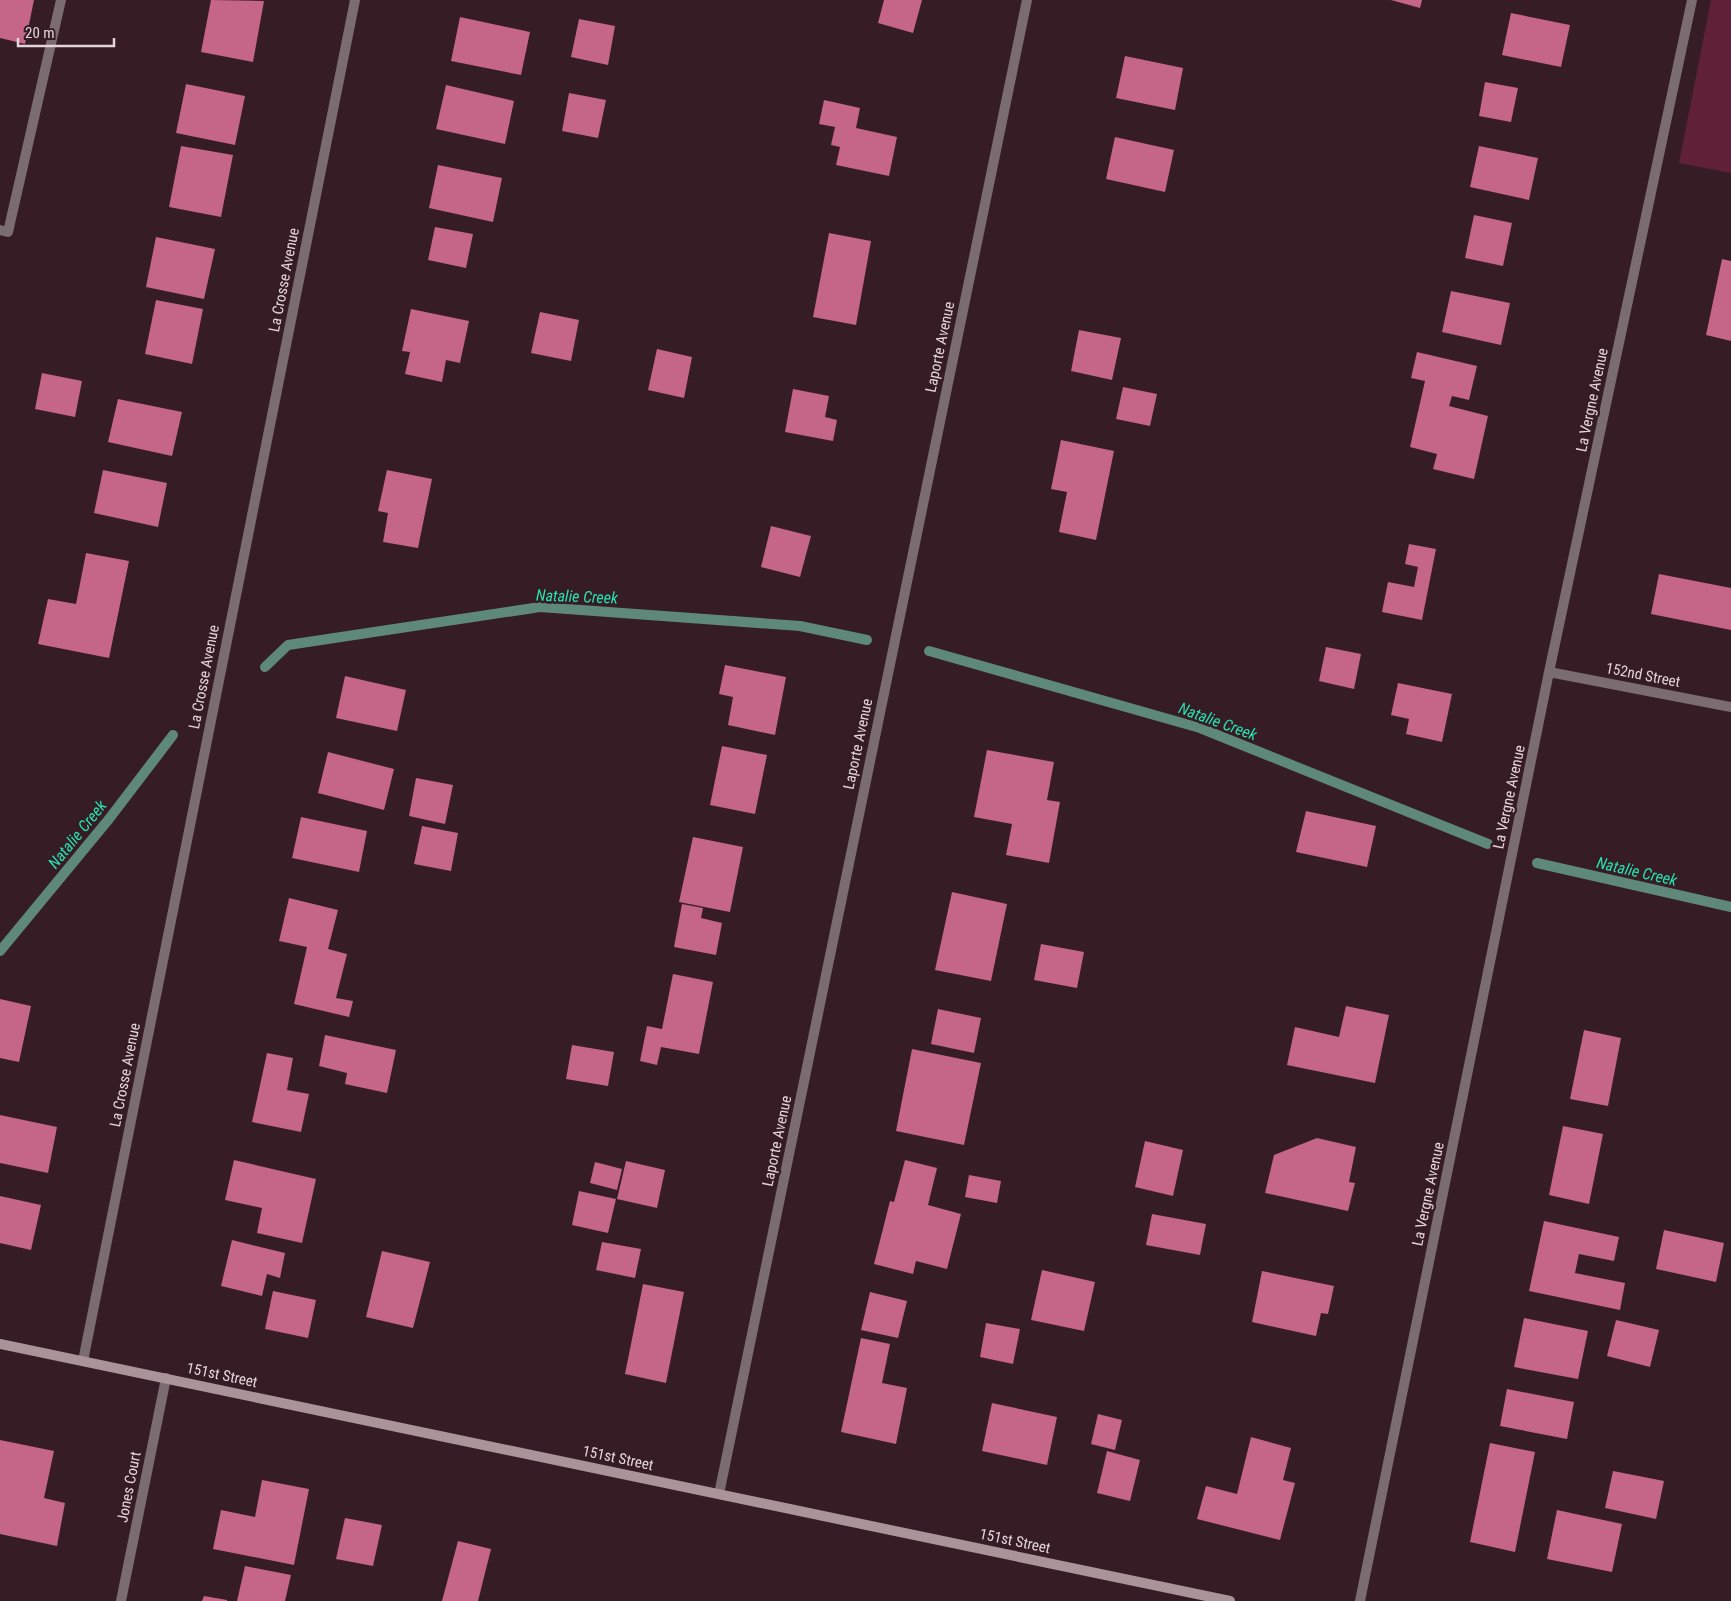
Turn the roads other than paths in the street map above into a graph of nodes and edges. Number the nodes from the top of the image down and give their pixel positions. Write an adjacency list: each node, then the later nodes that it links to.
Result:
1 (61, 0): 5 (street)
2 (355, 0): 9 (street, La Crosse Avenue)
3 (1027, 0): 11 (street, Laporte Avenue)
4 (1692, 0): 6 (street, La Vergne Avenue)
5 (0, 230)
6 (1550, 672): 7 (street, 152nd Street); 14 (street, La Vergne Avenue)
7 (1731, 707)
8 (0, 1344): 9 (street, 151st Street)
9 (83, 1361): 10 (street, 151st Street)
10 (166, 1378): 11 (street, 151st Street); 12 (street, Jones Court)
11 (719, 1494): 13 (street, 151st Street)
12 (121, 1601)
13 (1230, 1601)
14 (1360, 1601)

